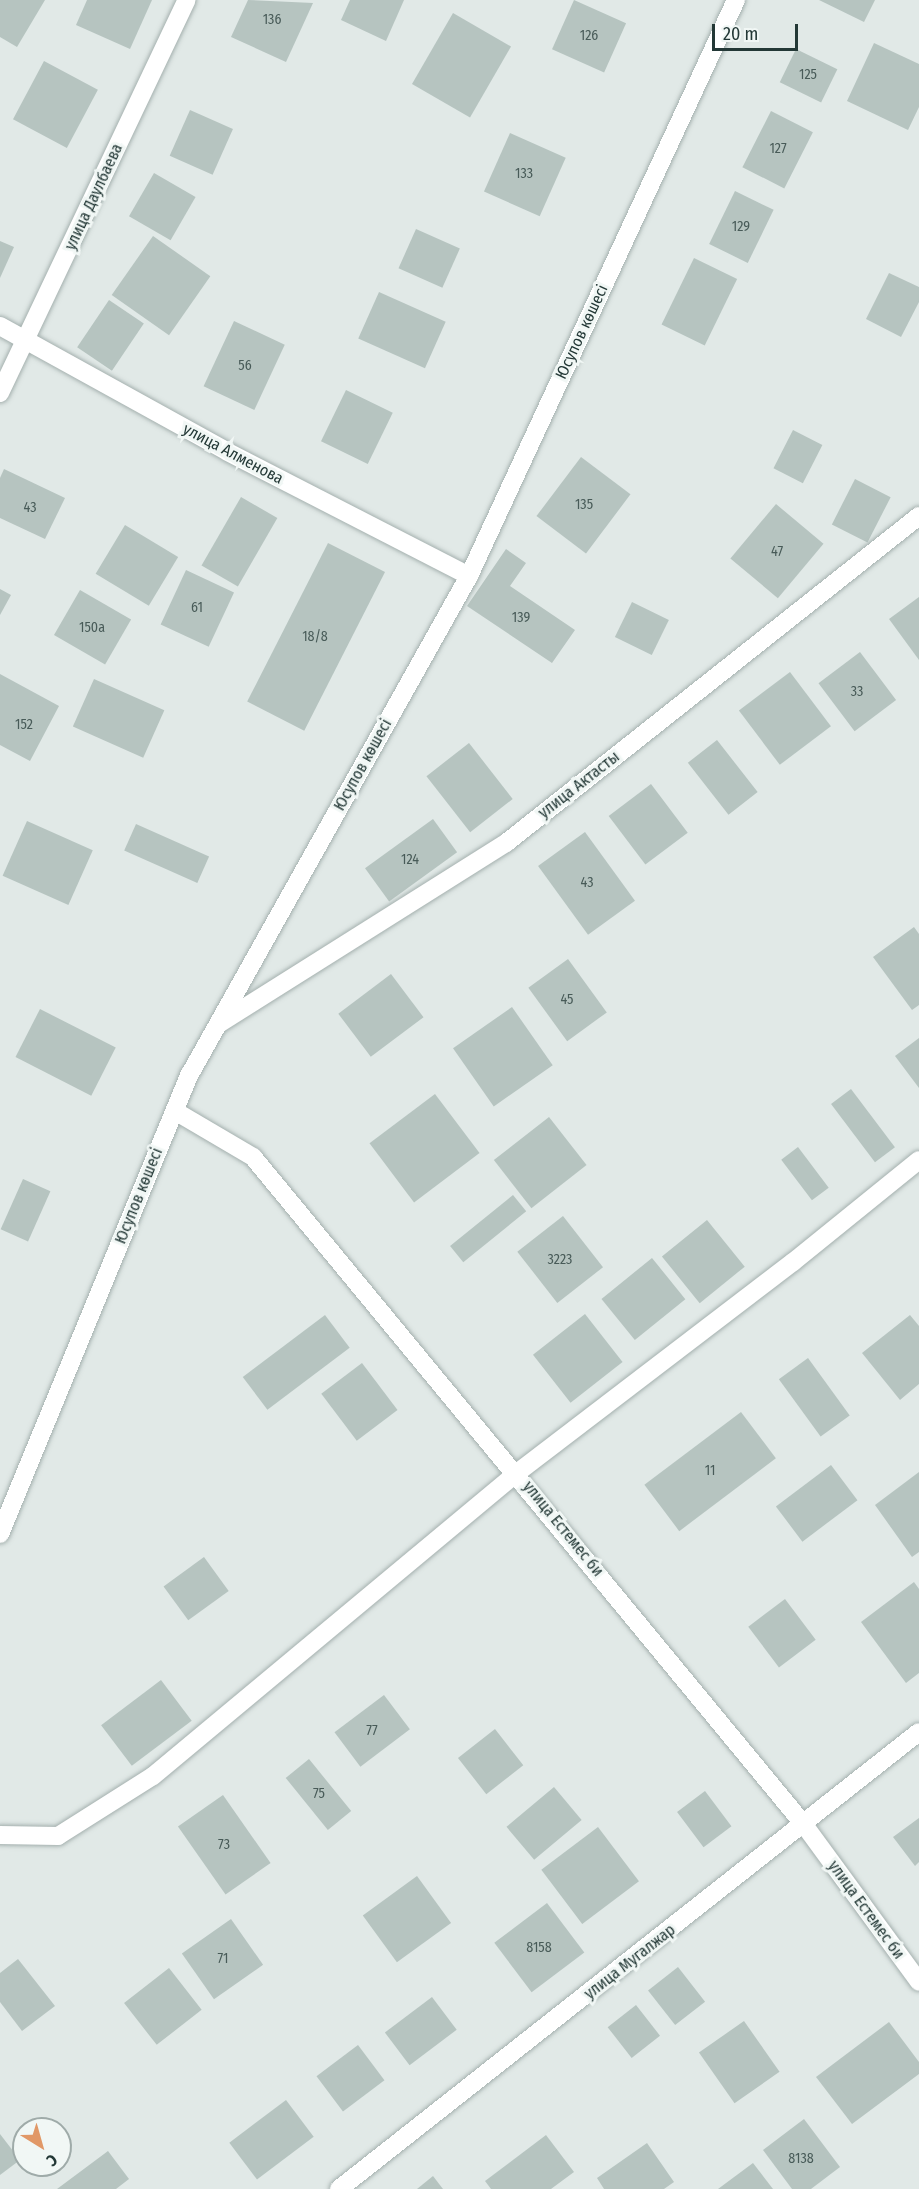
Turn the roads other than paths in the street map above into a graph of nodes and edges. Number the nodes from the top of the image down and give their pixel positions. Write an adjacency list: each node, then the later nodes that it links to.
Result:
1 (187, 0): 4 (street, улица Даулбаева)
2 (736, 0): 7 (street, Юсупов көшесі)
3 (0, 326): 4 (street, улица Алменова)
4 (27, 339): 5 (street, улица Даулбаева); 7 (street, улица Алменова)
5 (0, 393)
6 (919, 516): 8 (street, улица Актасты)
7 (469, 576): 8 (street, Юсупов көшесі)
8 (218, 1024): 9 (street, Юсупов көшесі)
9 (175, 1111): 11 (street, улица Естемес би); 12 (street, Юсупов көшесі)
10 (919, 1160): 11 (street)
11 (517, 1473): 14 (street, улица Естемес би); 15 (street)
12 (0, 1534)
13 (919, 1732): 14 (street, улица Мугалжар)
14 (804, 1826): 16 (street, улица Естемес би); 17 (street, улица Мугалжар)
15 (0, 1835)
16 (919, 1982)
17 (339, 2189)

